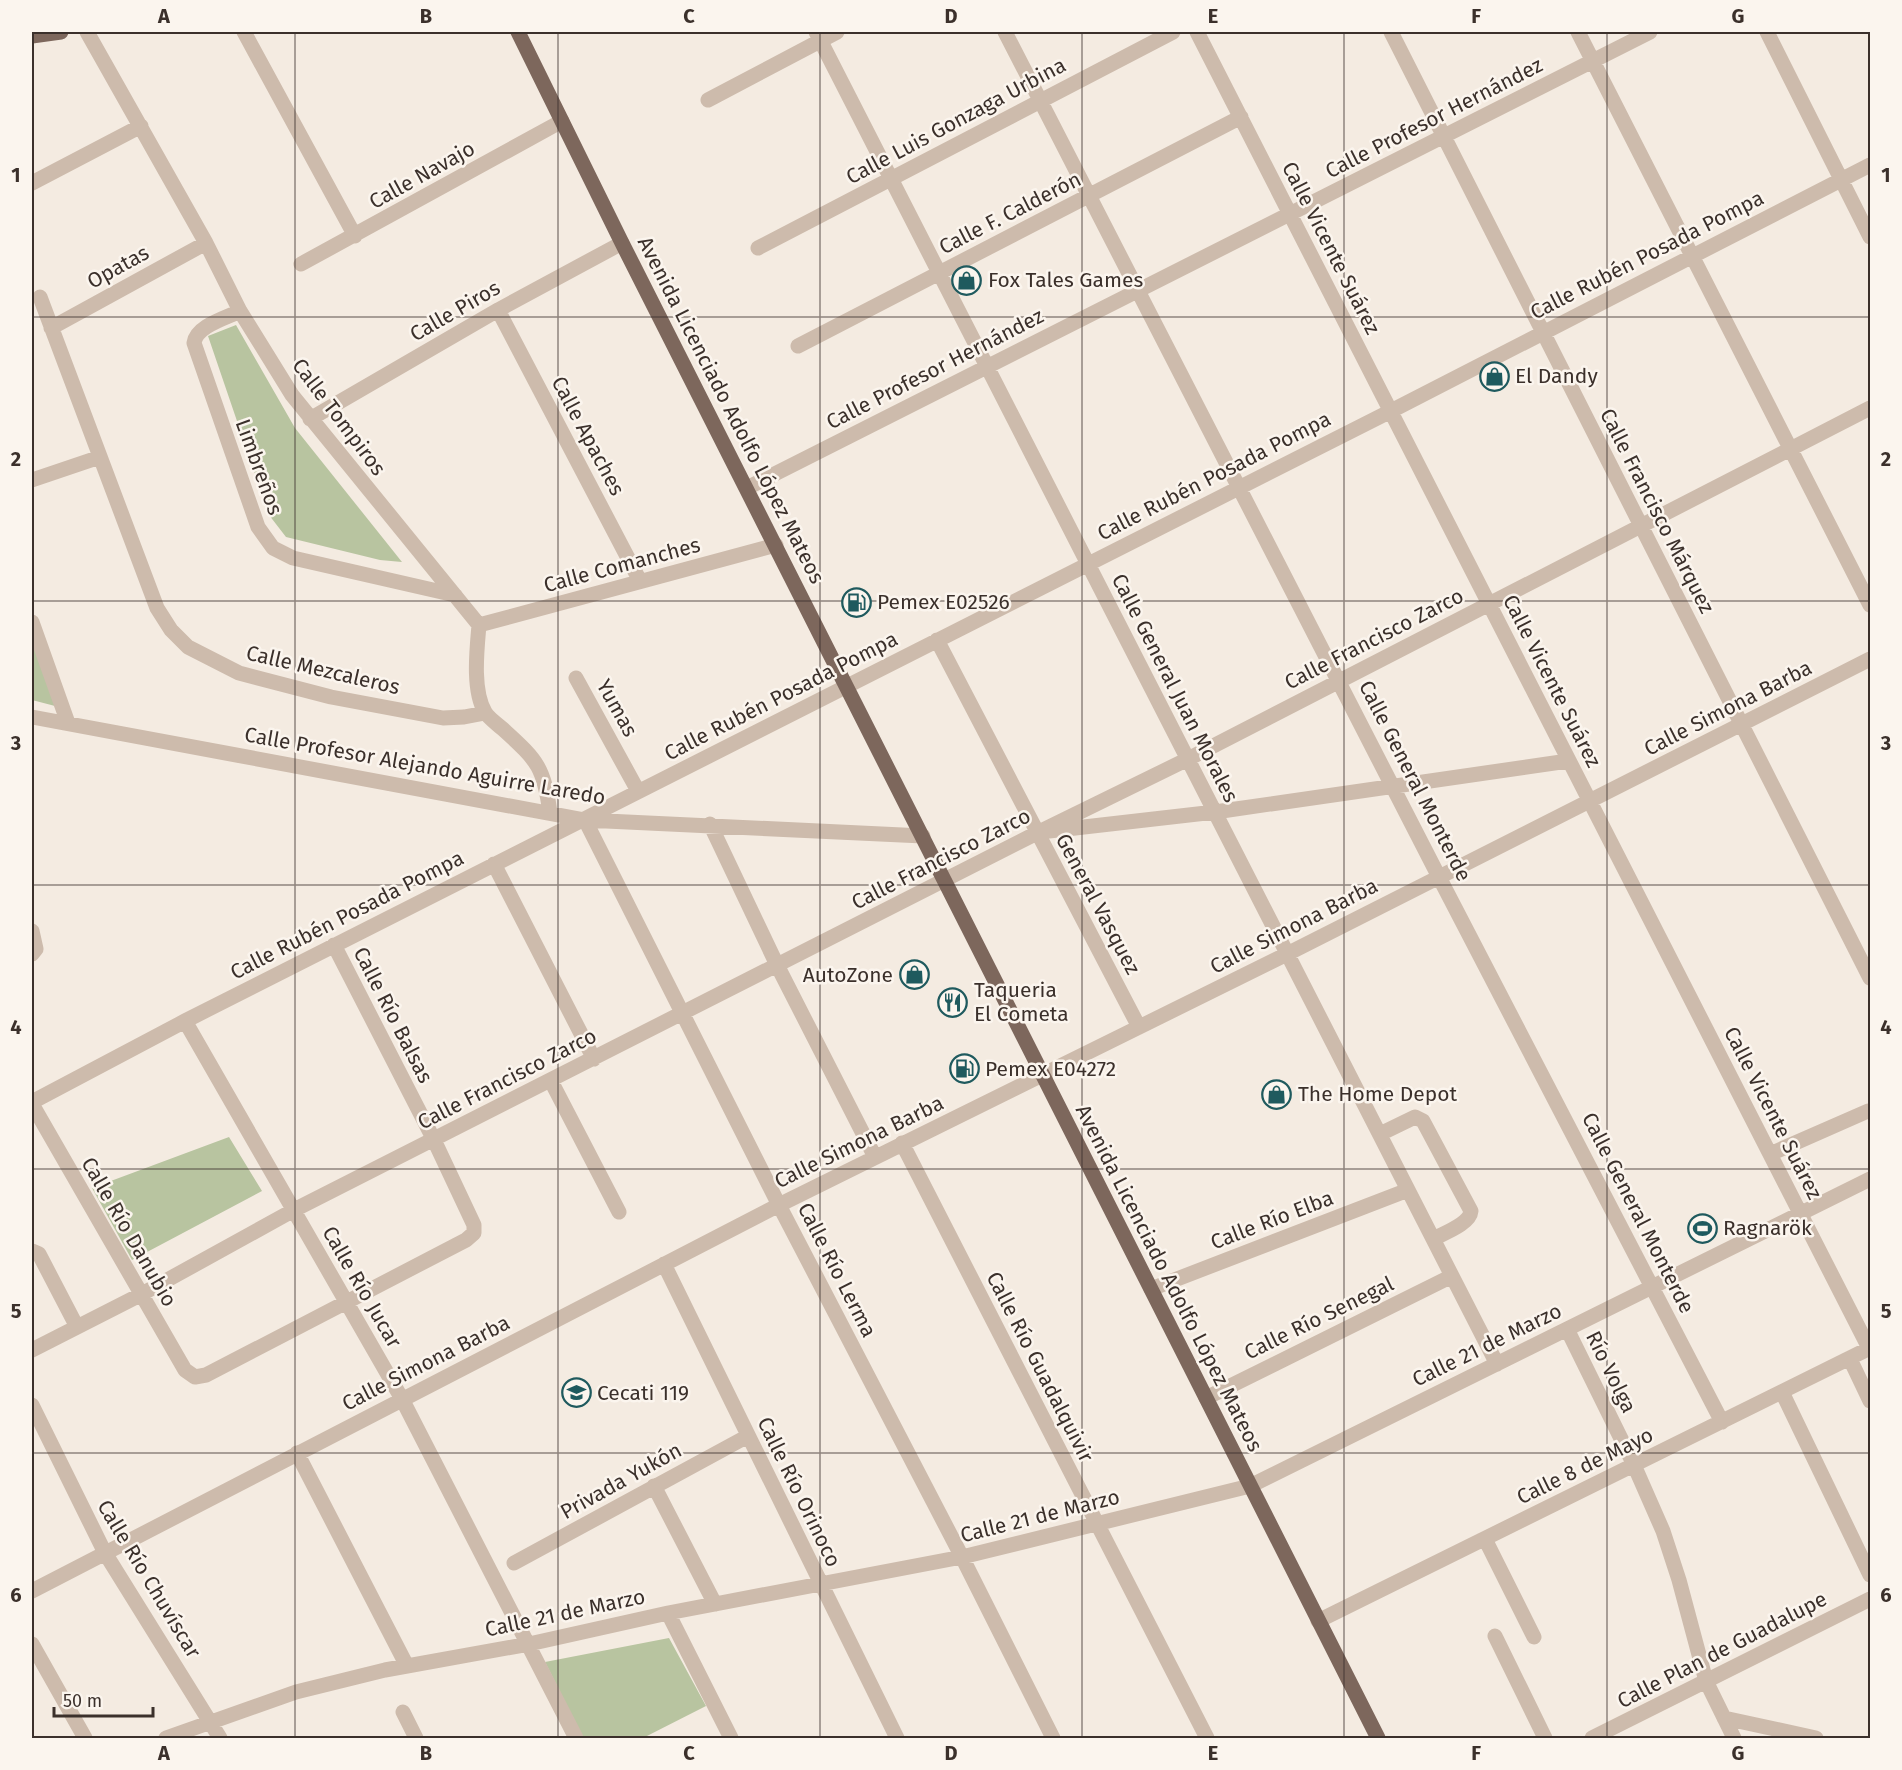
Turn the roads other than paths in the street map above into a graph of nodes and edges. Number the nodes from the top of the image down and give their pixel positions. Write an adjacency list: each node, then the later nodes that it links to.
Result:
1 (60, 32): 13 (main road)
2 (87, 32): 20 (street, Calle Tompiros)
3 (244, 32): 30 (street)
4 (837, 32): 14 (street)
5 (1005, 32): 17 (street, Calle General Monterde)
6 (1173, 32): 17 (street, Calle Luis Gonzaga Urbina)
7 (1197, 32): 18 (street, Calle Vicente Suárez)
8 (1390, 32): 21 (street, Calle Francisco Márquez)
9 (1578, 32): 15 (street)
10 (1650, 32): 15 (street, Calle Profesor Hernández)
11 (1767, 32): 26 (street)
12 (520, 34): 19 (main road, Avenida Licenciado Adolfo López Mateos)
13 (32, 36)
14 (818, 36): 16 (street); 25 (street, Calle General Juan Morales)
15 (1593, 61): 21 (street, Calle Profesor Hernández); 35 (street)
16 (708, 100)
17 (1041, 100): 25 (street, Calle Luis Gonzaga Urbina); 28 (street, Calle General Monterde)
18 (1241, 117): 28 (street, Calle F. Calderón); 29 (street, Calle Vicente Suárez)
19 (562, 121): 30 (street, Calle Navajo); 33 (main road, Avenida Licenciado Adolfo López Mateos)
20 (141, 126): 23 (street); 32 (street, Calle Tompiros)
21 (1443, 136): 29 (street, Calle Profesor Hernández); 43 (street, Calle Francisco Márquez)
22 (1870, 165): 26 (street, Calle Rubén Posada Pompa)
23 (53, 171): 24 (street); 27 (street)
24 (32, 174)
25 (892, 178): 34 (street, Calle Luis Gonzaga Urbina); 37 (street, Calle General Juan Morales)
26 (1841, 180): 31 (street); 35 (street, Calle Rubén Posada Pompa)
27 (32, 183)
28 (1089, 195): 37 (street, Calle F. Calderón); 38 (street, Calle General Monterde)
29 (1290, 214): 38 (street, Calle Profesor Hernández); 47 (street, Calle Vicente Suárez)
30 (355, 236): 36 (street, Calle Navajo)
31 (1870, 237)
32 (206, 243): 41 (street, Calle Tompiros); 42 (street, Opatas)
33 (622, 243): 40 (street, Calle Piros); 53 (main road, Avenida Licenciado Adolfo López Mateos)
34 (758, 248)
35 (1694, 256): 43 (street, Calle Rubén Posada Pompa); 49 (street)
36 (301, 264)
37 (939, 273): 44 (street, Calle F. Calderón); 45 (street, Calle General Juan Morales)
38 (1138, 290): 45 (street, Calle Profesor Hernández); 52 (street, Calle General Monterde)
39 (40, 297): 42 (street, Calle Mezcaleros)
40 (498, 310): 48 (street, Calle Piros); 57 (street, Calle Apaches)
41 (240, 311): 48 (street, Calle Tompiros); 58 (street, Limbreños)
42 (51, 328): 50 (street, Calle Mezcaleros)
43 (1542, 332): 47 (street, Calle Rubén Posada Pompa); 54 (street, Calle Francisco Márquez)
44 (798, 346)
45 (987, 366): 53 (street, Calle Profesor Hernández); 56 (street, Calle General Juan Morales)
46 (1870, 408): 49 (street, Calle Francisco Zarco)
47 (1391, 411): 52 (street, Calle Rubén Posada Pompa); 59 (street, Calle Vicente Suárez)
48 (310, 419): 58 (street, Calle Tompiros)
49 (1791, 448): 54 (street, Calle Francisco Zarco); 60 (street)
50 (100, 457): 51 (street); 68 (street, Calle Mezcaleros)
51 (32, 480)
52 (1239, 487): 56 (street, Calle Rubén Posada Pompa); 66 (street, Calle General Monterde)
53 (747, 488): 55 (main road, Avenida Licenciado Adolfo López Mateos)
54 (1641, 525): 59 (street, Calle Francisco Zarco); 71 (street, Calle Francisco Márquez)
55 (776, 545): 57 (street, Calle Comanches); 67 (main road, Avenida Licenciado Adolfo López Mateos)
56 (1087, 563): 63 (street, Calle Rubén Posada Pompa); 72 (street, Calle General Juan Morales)
57 (640, 581): 62 (street, Calle Comanches)
58 (455, 595): 62 (street, Calle Tompiros)
59 (1489, 603): 66 (street, Calle Francisco Zarco); 73 (street, Calle Vicente Suárez)
60 (1870, 605)
61 (32, 622): 70 (street)
62 (479, 625): 68 (street)
63 (937, 640): 67 (street, Calle Rubén Posada Pompa); 81 (street, General Vasquez)
64 (1870, 658): 71 (street, Calle Simona Barba)
65 (576, 678): 75 (street, Yumas)
66 (1340, 681): 72 (street, Calle Francisco Zarco); 74 (street, Calle General Monterde)
67 (847, 687): 75 (street, Calle Rubén Posada Pompa); 82 (main road, Avenida Licenciado Adolfo López Mateos)
68 (485, 713): 78 (street)
69 (32, 717): 70 (street, Calle Profesor Alejando Aguirre Laredo)
70 (68, 723): 78 (street, Calle Profesor Alejando Aguirre Laredo)
71 (1742, 724): 76 (street, Calle Simona Barba); 91 (street, Calle Francisco Márquez)
72 (1188, 759): 77 (street, Calle General Juan Morales); 81 (street, Calle Francisco Zarco)
73 (1568, 761): 74 (street); 76 (street, Calle Vicente Suárez)
74 (1393, 784): 77 (street); 84 (street, Calle General Monterde)
75 (638, 791): 79 (street, Calle Rubén Posada Pompa)
76 (1590, 802): 84 (street, Calle Simona Barba); 103 (street, Calle Vicente Suárez)
77 (1215, 812): 81 (street); 89 (street, Calle General Juan Morales)
78 (550, 813): 79 (street, Calle Profesor Alejando Aguirre Laredo)
79 (585, 820): 80 (street, Calle Profesor Alejando Aguirre Laredo); 83 (street, Calle Rubén Posada Pompa); 92 (street, Calle Río Lerma)
80 (710, 824): 82 (street, Calle Profesor Alejando Aguirre Laredo); 90 (street)
81 (1037, 833): 85 (street, Calle Francisco Zarco); 94 (street, General Vasquez)
82 (922, 836): 85 (main road, Avenida Licenciado Adolfo López Mateos)
83 (494, 864): 87 (street, Calle Rubén Posada Pompa); 95 (street)
84 (1439, 877): 89 (street, Calle Simona Barba); 116 (street, Calle General Monterde)
85 (945, 880): 90 (street, Calle Francisco Zarco); 96 (main road, Avenida Licenciado Adolfo López Mateos)
86 (32, 931): 88 (street)
87 (334, 945): 93 (street, Calle Rubén Posada Pompa); 101 (street, Calle Río Balsas)
88 (34, 952)
89 (1287, 954): 94 (street, Calle Simona Barba); 100 (street, Calle General Juan Morales)
90 (777, 965): 92 (street, Calle Francisco Zarco); 104 (street)
91 (1870, 978)
92 (683, 1013): 95 (street, Calle Francisco Zarco); 107 (street, Calle Río Lerma)
93 (185, 1021): 98 (street, Calle Rubén Posada Pompa); 108 (street, Calle Río Jucar)
94 (1139, 1027): 96 (street, Calle Simona Barba)
95 (594, 1059): 97 (street, Calle Francisco Zarco)
96 (1043, 1074): 102 (street, Calle Simona Barba); 117 (main road, Avenida Licenciado Adolfo López Mateos)
97 (551, 1081): 101 (street, Calle Francisco Zarco); 109 (street)
98 (32, 1103): 118 (street, Calle Río Danubio)
99 (1868, 1111): 103 (street)
100 (1380, 1134): 106 (street, Calle General Juan Morales); 111 (street)
101 (434, 1140): 108 (street, Calle Francisco Zarco); 119 (street, Calle Río Balsas)
102 (902, 1143): 104 (street, Calle Simona Barba); 137 (street, Calle Río Guadalquivir)
103 (1770, 1154): 110 (street, Calle Vicente Suárez)
104 (875, 1157): 107 (street, Calle Simona Barba)
105 (1870, 1179): 110 (street, Calle 21 de Marzo)
106 (1408, 1190): 111 (street, Calle General Juan Morales); 117 (street, Calle Río Elba)
107 (779, 1204): 113 (street, Calle Simona Barba); 140 (street, Calle Río Lerma)
108 (294, 1210): 118 (street, Calle Francisco Zarco); 119 (street, Calle Río Jucar)
109 (619, 1212)
110 (1801, 1214): 116 (street, Calle 21 de Marzo); 122 (street, Calle Vicente Suárez)
111 (1432, 1239): 115 (street, Calle General Juan Morales)
112 (32, 1251): 114 (street)
113 (664, 1264): 128 (street, Calle Simona Barba); 132 (street, Calle Río Orinoco)
114 (39, 1270): 120 (street)
115 (1452, 1276): 125 (street, Calle General Juan Morales); 127 (street, Calle Río Senegal)
116 (1653, 1287): 121 (street, Calle 21 de Marzo); 131 (street, Calle General Monterde)
117 (1151, 1289): 127 (main road, Avenida Licenciado Adolfo López Mateos)
118 (140, 1294): 119 (street, Calle Río Danubio); 120 (street, Calle Francisco Zarco)
119 (346, 1302): 128 (street, Calle Río Jucar)
120 (77, 1327): 123 (street, Calle Francisco Zarco)
121 (1567, 1329): 125 (street, Calle 21 de Marzo); 134 (street, Río Volga)
122 (1870, 1348): 124 (street, Calle 8 de Mayo)
123 (32, 1350)
124 (1850, 1359): 126 (street, Calle 8 de Mayo); 129 (street)
125 (1497, 1364): 136 (street, Calle 21 de Marzo)
126 (1782, 1392): 131 (street, Calle 8 de Mayo); 142 (street)
127 (1206, 1398): 136 (main road, Avenida Licenciado Adolfo López Mateos)
128 (402, 1399): 133 (street, Calle Simona Barba); 152 (street, Calle Río Jucar)
129 (1870, 1401)
130 (32, 1405): 139 (street, Calle Río Chuvíscar)
131 (1722, 1422): 134 (street, Calle 8 de Mayo)
132 (748, 1436): 135 (street, Privada Yukón); 143 (street, Calle Río Orinoco)
133 (297, 1453): 139 (street, Calle Simona Barba); 153 (street)
134 (1634, 1465): 138 (street, Calle 8 de Mayo); 154 (street, Río Volga)
135 (654, 1486): 141 (street, Privada Yukón); 146 (street)
136 (1250, 1486): 137 (street, Calle 21 de Marzo); 148 (main road, Avenida Licenciado Adolfo López Mateos)
137 (1097, 1524): 140 (street, Calle 21 de Marzo); 166 (street, Calle Río Guadalquivir)
138 (1485, 1539): 148 (street, Calle 8 de Mayo); 150 (street)
139 (105, 1553): 144 (street, Calle Simona Barba); 157 (street, Calle Río Chuvíscar)
140 (962, 1557): 143 (street, Calle 21 de Marzo); 165 (street, Calle Río Lerma)
141 (514, 1563)
142 (1870, 1575)
143 (821, 1584): 146 (street, Calle 21 de Marzo); 164 (street, Calle Río Orinoco)
144 (32, 1591)
145 (1870, 1599): 154 (street, Calle Plan de Guadalupe)
146 (715, 1604): 147 (street, Calle 21 de Marzo)
147 (668, 1613): 152 (street, Calle 21 de Marzo); 163 (street)
148 (1318, 1621): 167 (main road, Avenida Licenciado Adolfo López Mateos)
149 (1495, 1636): 168 (street)
150 (1534, 1637)
151 (32, 1644): 158 (street)
152 (529, 1644): 153 (street, Calle 21 de Marzo); 162 (street, Calle Río Jucar)
153 (407, 1666): 157 (street, Calle 21 de Marzo)
154 (1706, 1681): 156 (street, Río Volga); 169 (street, Calle Plan de Guadalupe)
155 (403, 1712): 161 (street)
156 (1724, 1718): 170 (street, Río Volga); 171 (street)
157 (211, 1721): 159 (street, Calle 21 de Marzo); 160 (street, Calle Río Chuvíscar)
158 (85, 1738)
159 (166, 1738)
160 (220, 1738)
161 (416, 1738)
162 (576, 1738)
163 (730, 1738)
164 (897, 1738)
165 (1053, 1738)
166 (1207, 1738)
167 (1378, 1738)
168 (1545, 1738)
169 (1592, 1738)
170 (1734, 1738)
171 (1816, 1738)

